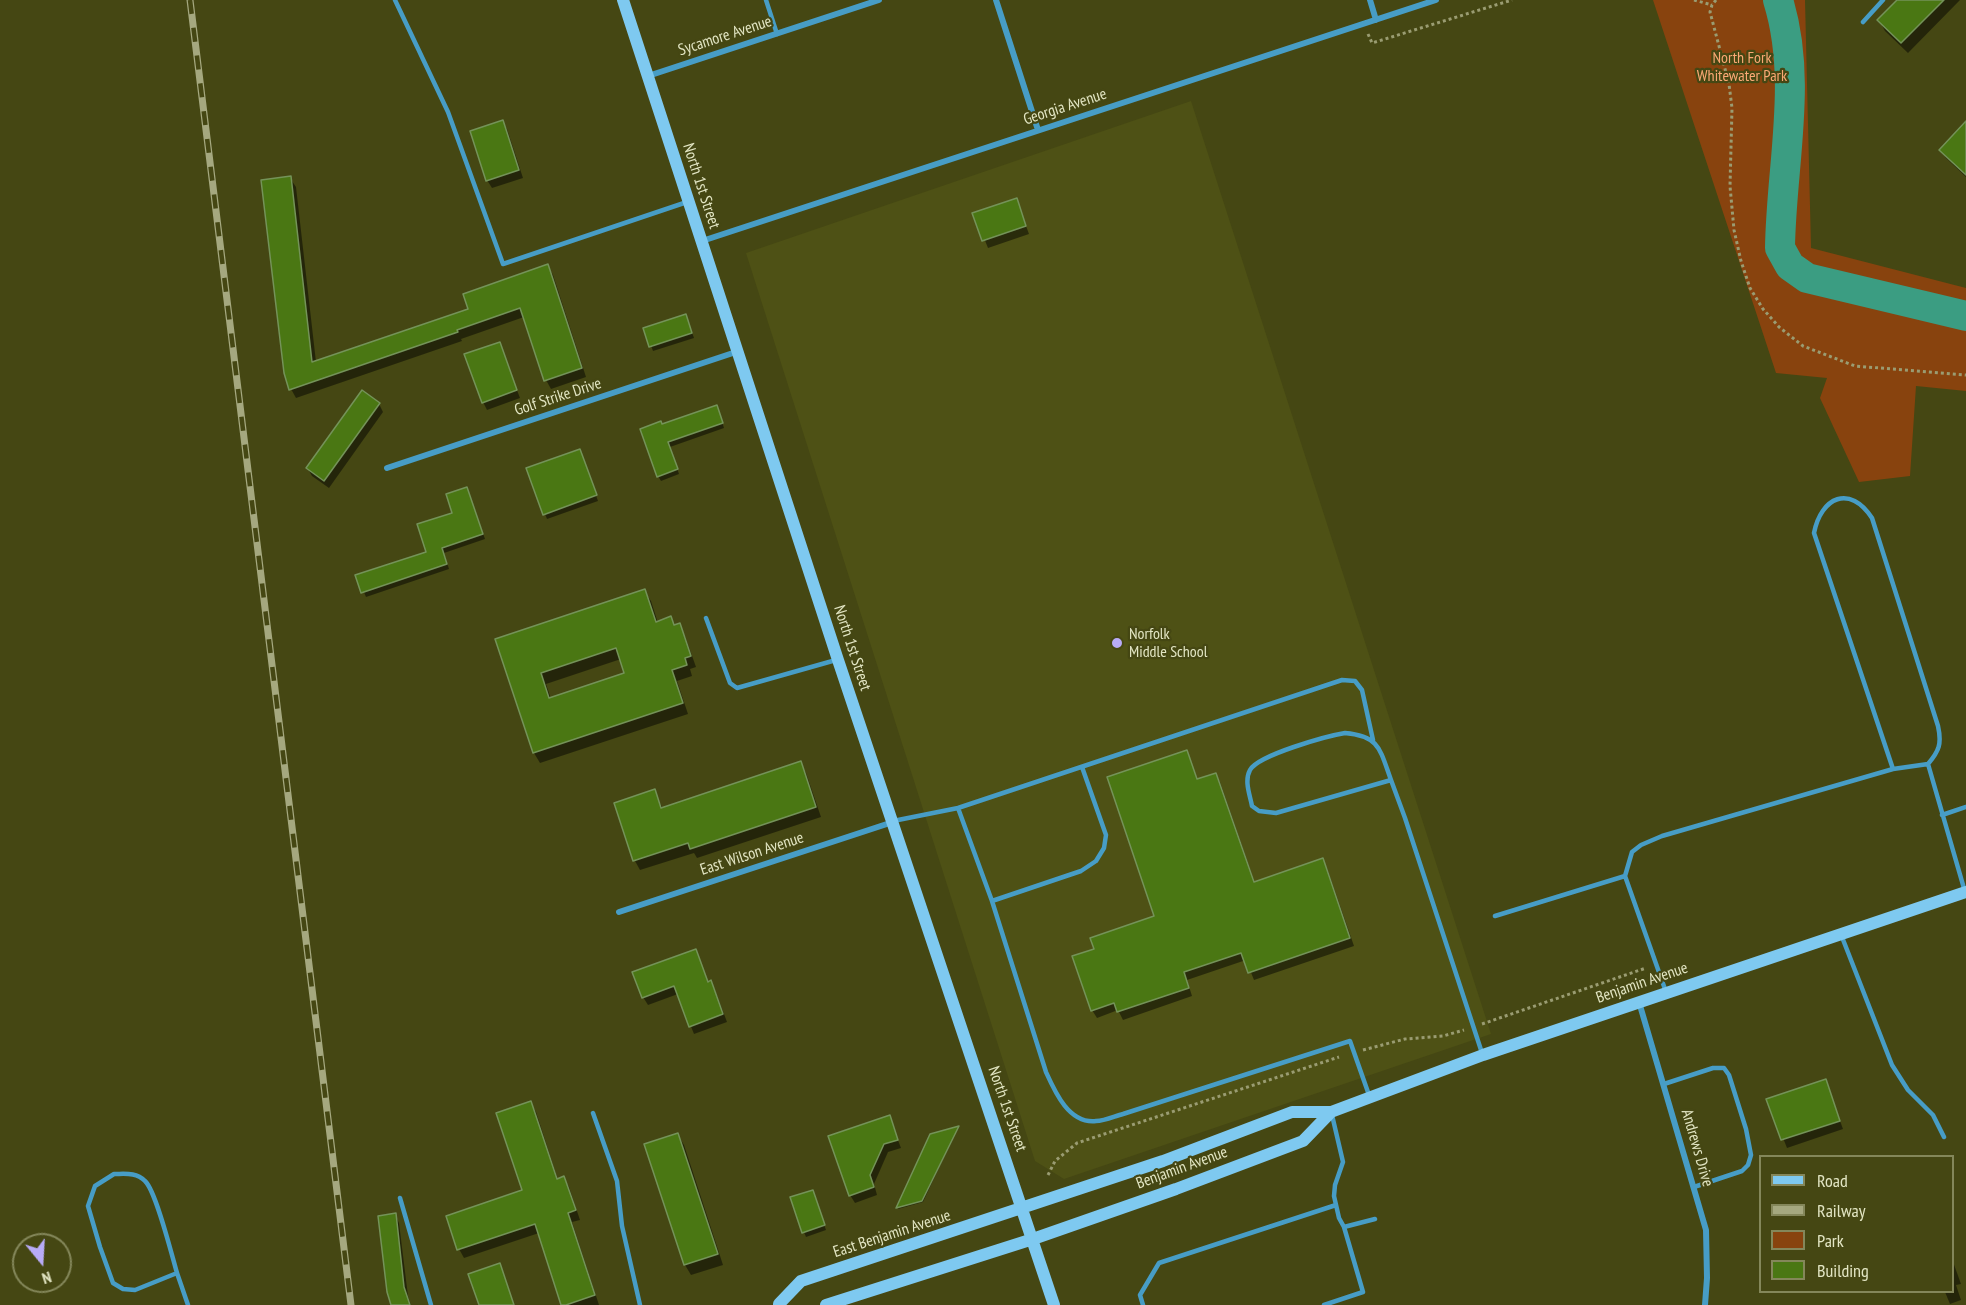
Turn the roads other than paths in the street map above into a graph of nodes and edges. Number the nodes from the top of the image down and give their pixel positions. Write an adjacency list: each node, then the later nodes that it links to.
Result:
1 (395, 0): 14 (lane)
2 (623, 0): 12 (main road, North 1st Street)
3 (766, 0): 11 (lane)
4 (879, 0): 11 (street, Sycamore Avenue)
5 (996, 0): 13 (street)
6 (1370, 0): 9 (street)
7 (1436, 0): 9 (street, Georgia Avenue)
8 (1884, 0): 10 (lane)
9 (1376, 20): 13 (street, Georgia Avenue)
10 (1863, 21)
11 (777, 34): 12 (street, Sycamore Avenue)
12 (648, 76): 14 (main road, North 1st Street)
13 (1038, 130): 15 (street, Georgia Avenue)
14 (689, 201): 15 (main road, North 1st Street)
15 (702, 241): 16 (main road, North 1st Street)
16 (739, 351): 17 (street, Golf Strike Drive); 19 (main road, North 1st Street)
17 (387, 468)
18 (706, 618): 19 (lane)
19 (838, 660): 28 (main road, North 1st Street)
20 (1373, 740): 22 (lane); 24 (lane); 24 (lane)
21 (1928, 764): 23 (lane); 23 (lane); 27 (lane)
22 (1082, 766): 26 (lane); 31 (lane)
23 (1893, 769): 29 (lane)
24 (1391, 780): 37 (lane)
25 (1966, 807): 27 (lane)
26 (958, 808): 28 (lane); 31 (lane)
27 (1942, 815): 30 (lane)
28 (893, 821): 32 (street, East Wilson Avenue); 46 (main road, North 1st Street)
29 (1625, 876): 33 (lane); 35 (lane)
30 (1965, 892): 34 (main road, Benjamin Avenue)
31 (992, 901): 39 (lane)
32 (619, 912)
33 (1495, 916)
34 (1841, 934): 35 (main road, Benjamin Avenue); 42 (lane)
35 (1666, 993): 36 (main road, Benjamin Avenue)
36 (1639, 1002): 37 (main road, Benjamin Avenue); 38 (street, Andrews Drive)
37 (1483, 1055): 39 (main road, Benjamin Avenue)
38 (1664, 1084): 43 (street, Andrews Drive); 43 (lane)
39 (1370, 1098): 40 (main road, Benjamin Avenue)
40 (1331, 1112): 45 (lane); 46 (main road, Benjamin Avenue); 49 (main road, Benjamin Avenue)
41 (592, 1113): 53 (lane)
42 (1944, 1137)
43 (1694, 1187): 59 (street, Andrews Drive)
44 (400, 1198): 52 (lane)
45 (1336, 1205): 48 (lane); 57 (lane)
46 (1023, 1208): 49 (main road, North 1st Street); 54 (main road, East Benjamin Avenue)
47 (1375, 1219): 48 (lane)
48 (1344, 1227): 58 (lane)
49 (1033, 1239): 55 (main road); 56 (main road, North 1st Street)
50 (177, 1273): 50 (lane); 51 (lane)
51 (188, 1305)
52 (431, 1305)
53 (640, 1305)
54 (781, 1305)
55 (826, 1305)
56 (1054, 1305)
57 (1143, 1305)
58 (1324, 1305)
59 (1706, 1305)

